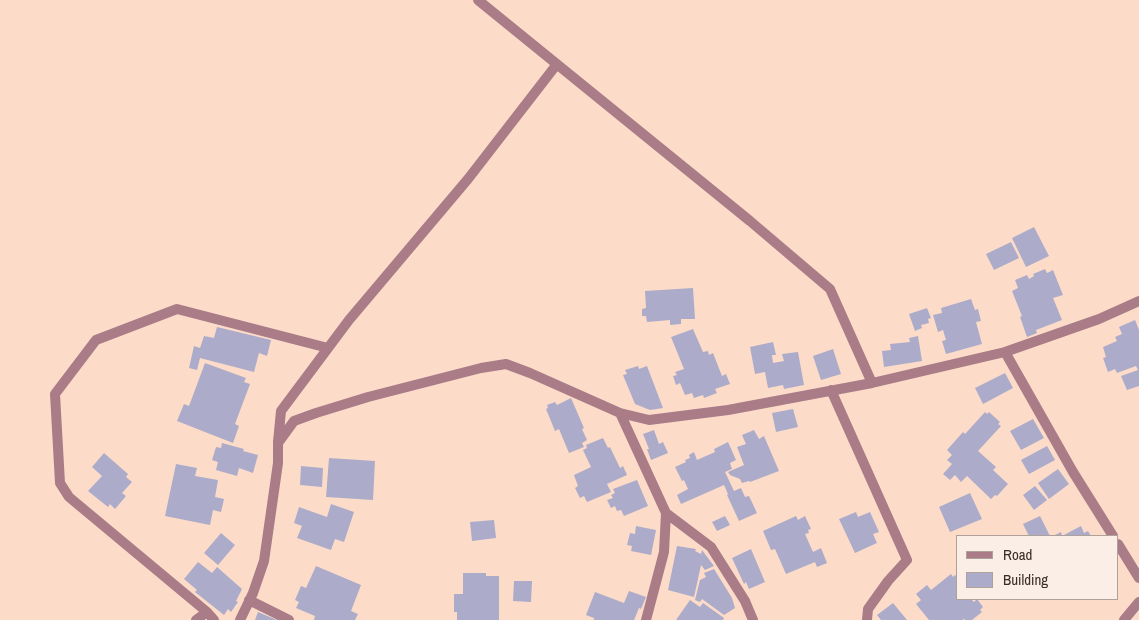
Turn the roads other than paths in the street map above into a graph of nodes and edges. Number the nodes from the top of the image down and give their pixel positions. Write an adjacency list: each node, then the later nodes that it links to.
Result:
1 (478, 0): 2 (street)
2 (557, 64): 4 (street); 6 (street)
3 (1139, 301): 5 (street)
4 (328, 348): 9 (street); 16 (street)
5 (1005, 352): 6 (street); 11 (street)
6 (872, 383): 7 (street)
7 (831, 390): 8 (street); 23 (street)
8 (620, 413): 9 (street); 10 (street)
9 (278, 443): 14 (street)
10 (666, 513): 21 (street); 22 (street)
11 (1112, 535)
12 (1119, 546): 13 (street)
13 (1139, 578)
14 (249, 600): 19 (street); 20 (street)
15 (1139, 602): 24 (street)
16 (207, 612): 17 (street); 18 (street)
17 (196, 620)
18 (214, 620)
19 (240, 620)
20 (289, 620)
21 (646, 620)
22 (752, 620)
23 (867, 620)
24 (1124, 620)

